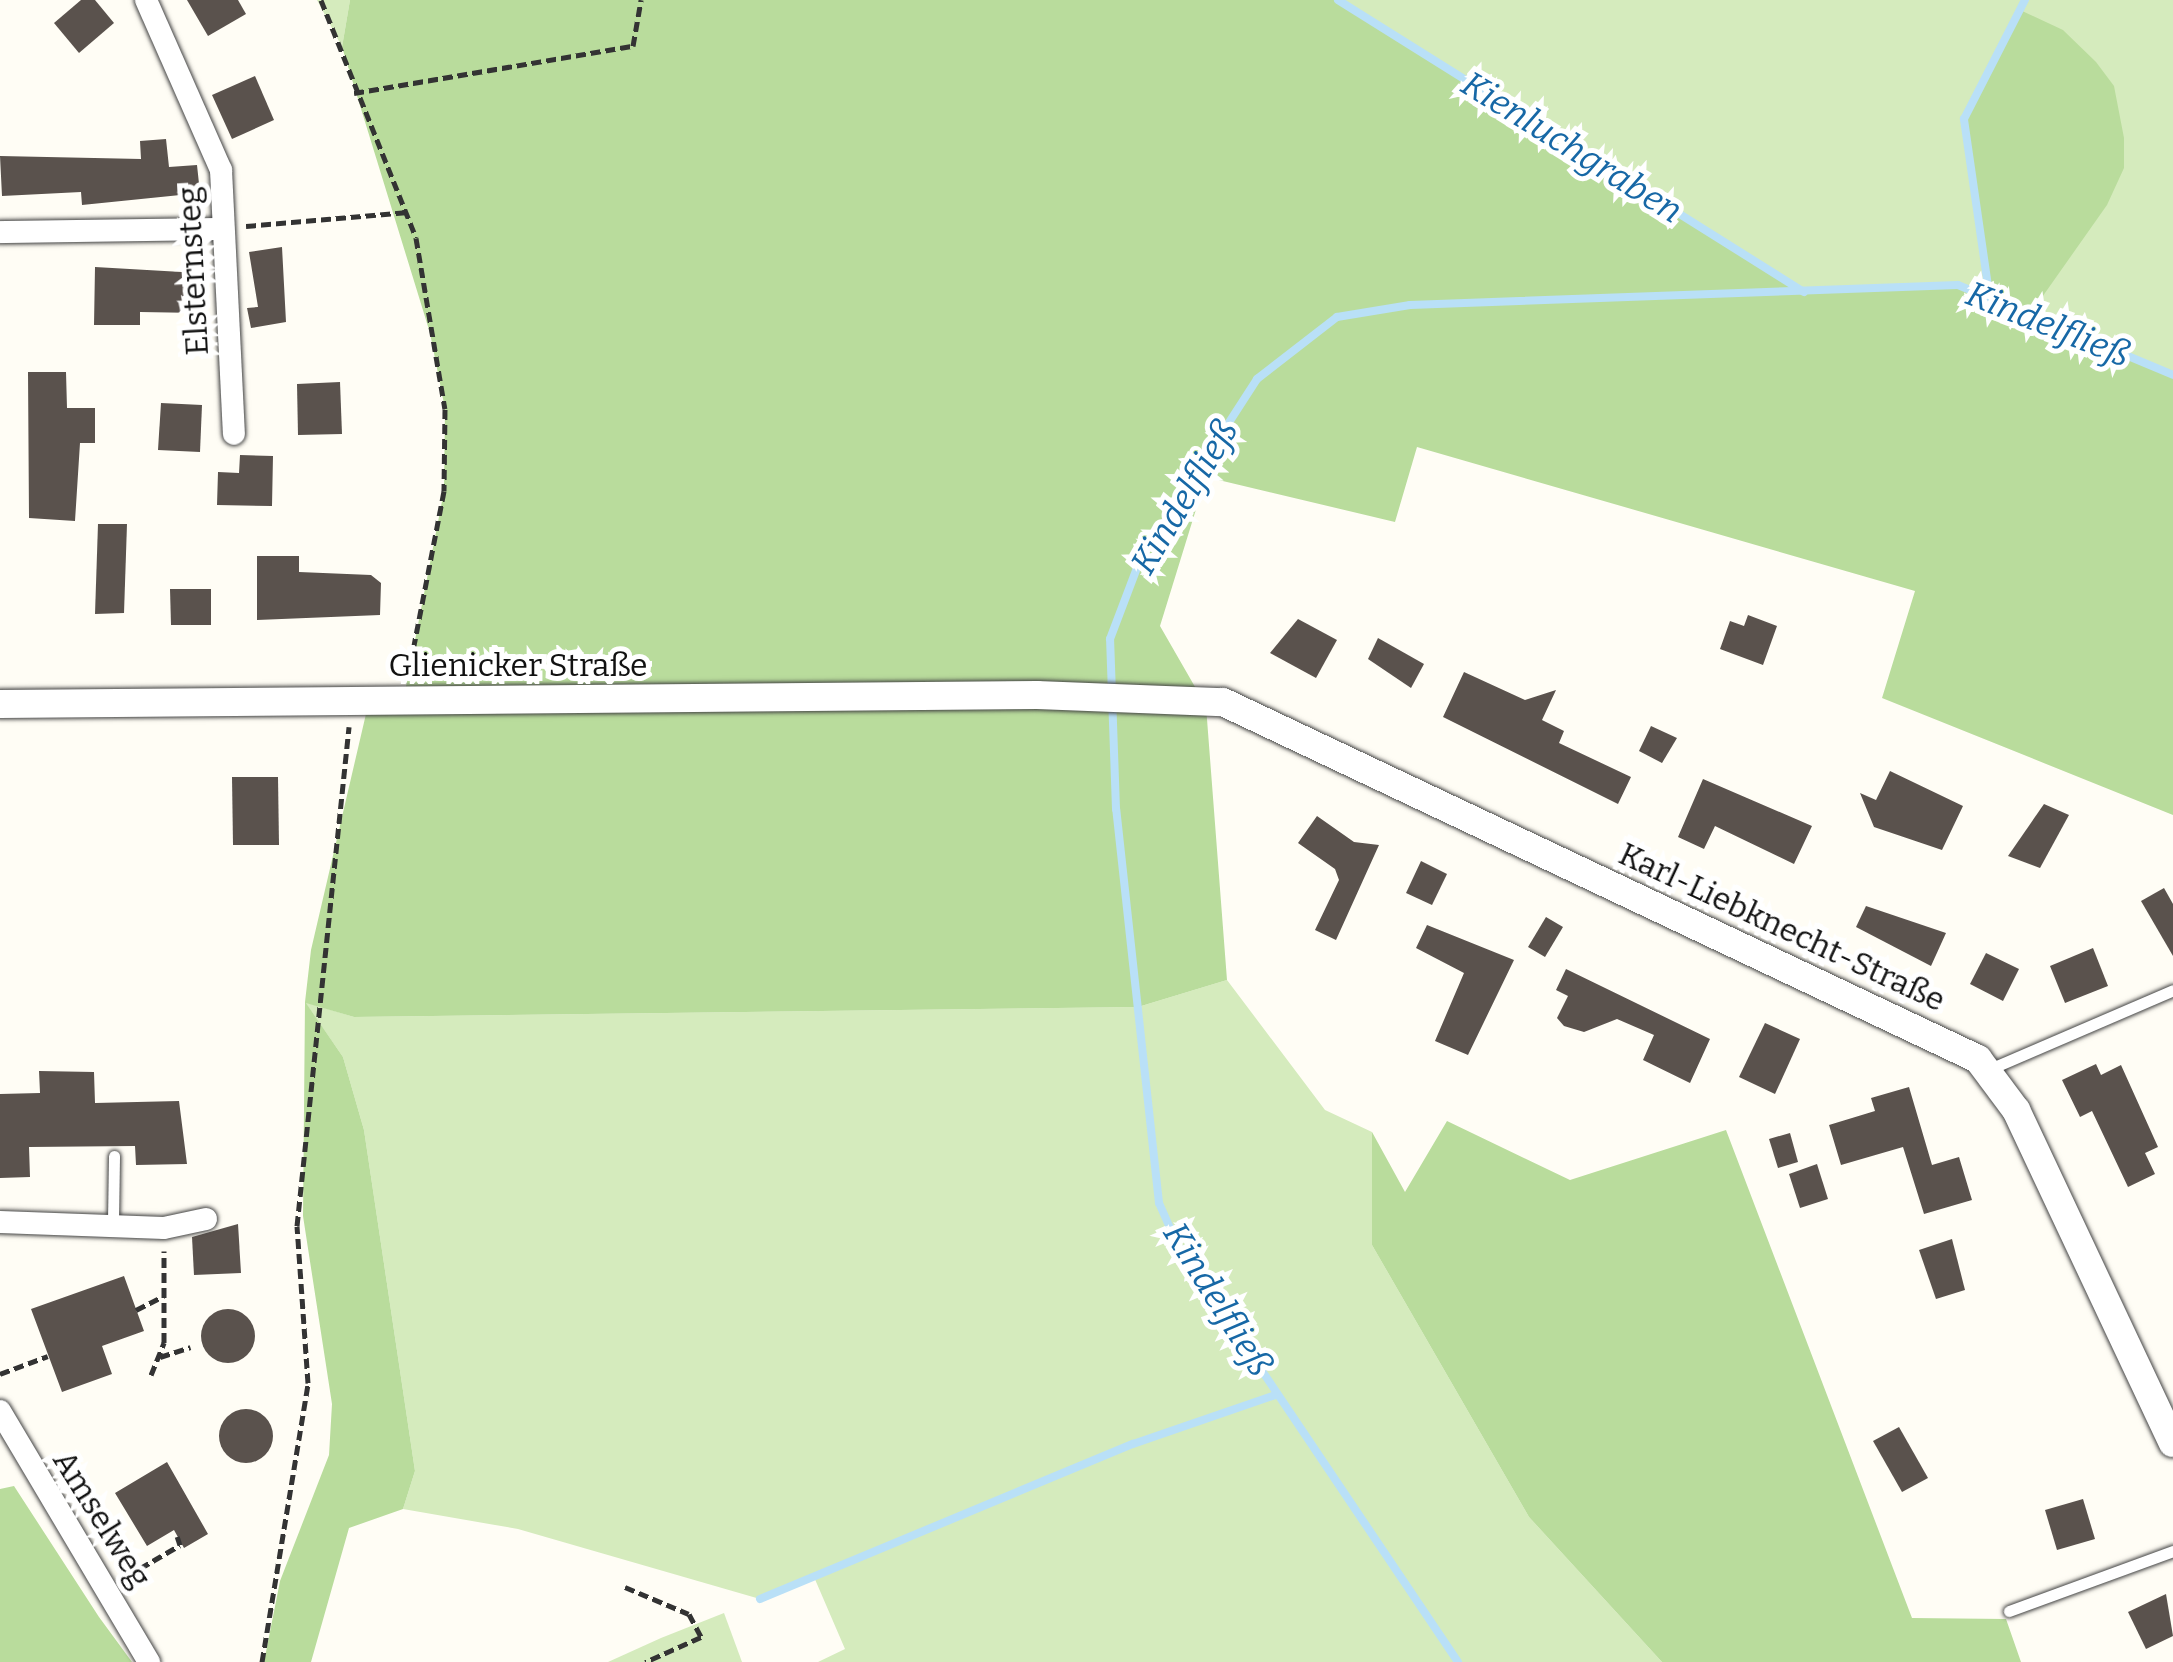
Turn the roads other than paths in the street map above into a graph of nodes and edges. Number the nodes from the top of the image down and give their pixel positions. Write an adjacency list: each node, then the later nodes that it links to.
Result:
1 (146, 0): 2 (street, Elsternsteg)
2 (223, 229): 3 (street); 4 (street, Elsternsteg)
3 (0, 232)
4 (234, 434)
5 (1160, 696): 6 (street, Glienicker Straße); 8 (street, Karl-Liebknecht-Straße)
6 (0, 704)
7 (2173, 990): 8 (lane)
8 (1990, 1068): 14 (street)
9 (114, 1156): 11 (lane)
10 (206, 1219): 11 (street)
11 (112, 1220): 12 (street)
12 (0, 1222)
13 (0, 1411): 17 (street, Amselweg)
14 (2169, 1425)
15 (2173, 1551): 16 (lane)
16 (2009, 1611)
17 (149, 1662)

